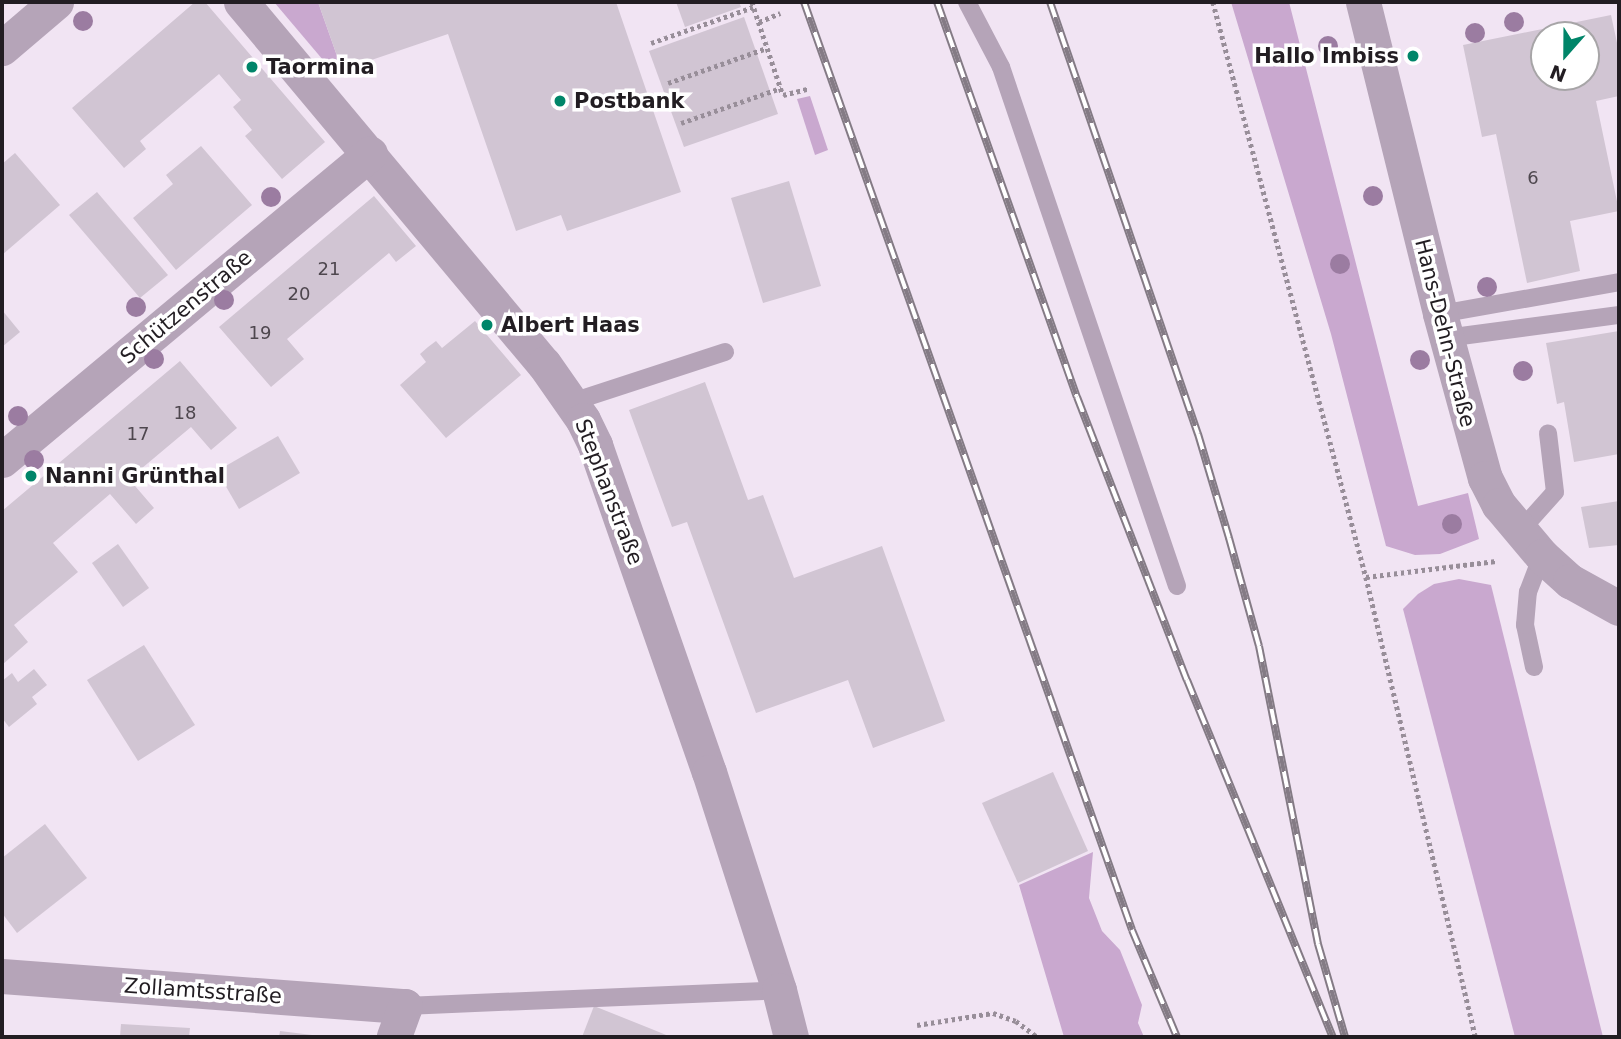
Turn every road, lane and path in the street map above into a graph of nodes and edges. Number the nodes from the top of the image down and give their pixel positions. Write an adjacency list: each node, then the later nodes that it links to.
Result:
1 (56, 2): 10 (street)
2 (241, 2): 16 (street, Stephanstraße)
3 (967, 2): 26 (lane)
4 (1213, 2): 25 (path)
5 (1363, 2): 19 (street, Hans-Dehn-Straße)
6 (752, 5): 8 (path); 9 (path)
7 (780, 13): 8 (path)
8 (759, 22): 11 (path)
9 (651, 43)
10 (2, 48)
11 (767, 48): 12 (path); 13 (path)
12 (668, 83)
13 (781, 88): 14 (path); 15 (path)
14 (807, 89)
15 (681, 123)
16 (370, 153): 21 (street, Stephanstraße); 23 (street, Schützenstraße)
17 (1619, 282): 19 (lane)
18 (1619, 314): 19 (lane)
19 (1443, 326): 24 (street, Hans-Dehn-Straße)
20 (725, 352): 21 (lane)
21 (572, 402): 30 (street, Stephanstraße)
22 (1548, 433): 24 (lane)
23 (2, 460)
24 (1531, 544): 25 (path); 27 (street, Hans-Dehn-Straße); 28 (lane)
25 (1366, 577): 35 (path)
26 (1177, 586)
27 (1619, 608)
28 (1534, 667)
29 (2, 976): 31 (street, Zollamtsstraße)
30 (779, 990): 31 (lane); 33 (street, Stephanstraße)
31 (399, 1021)
32 (917, 1024): 34 (path)
33 (790, 1037)
34 (1037, 1037)
35 (1476, 1037)

